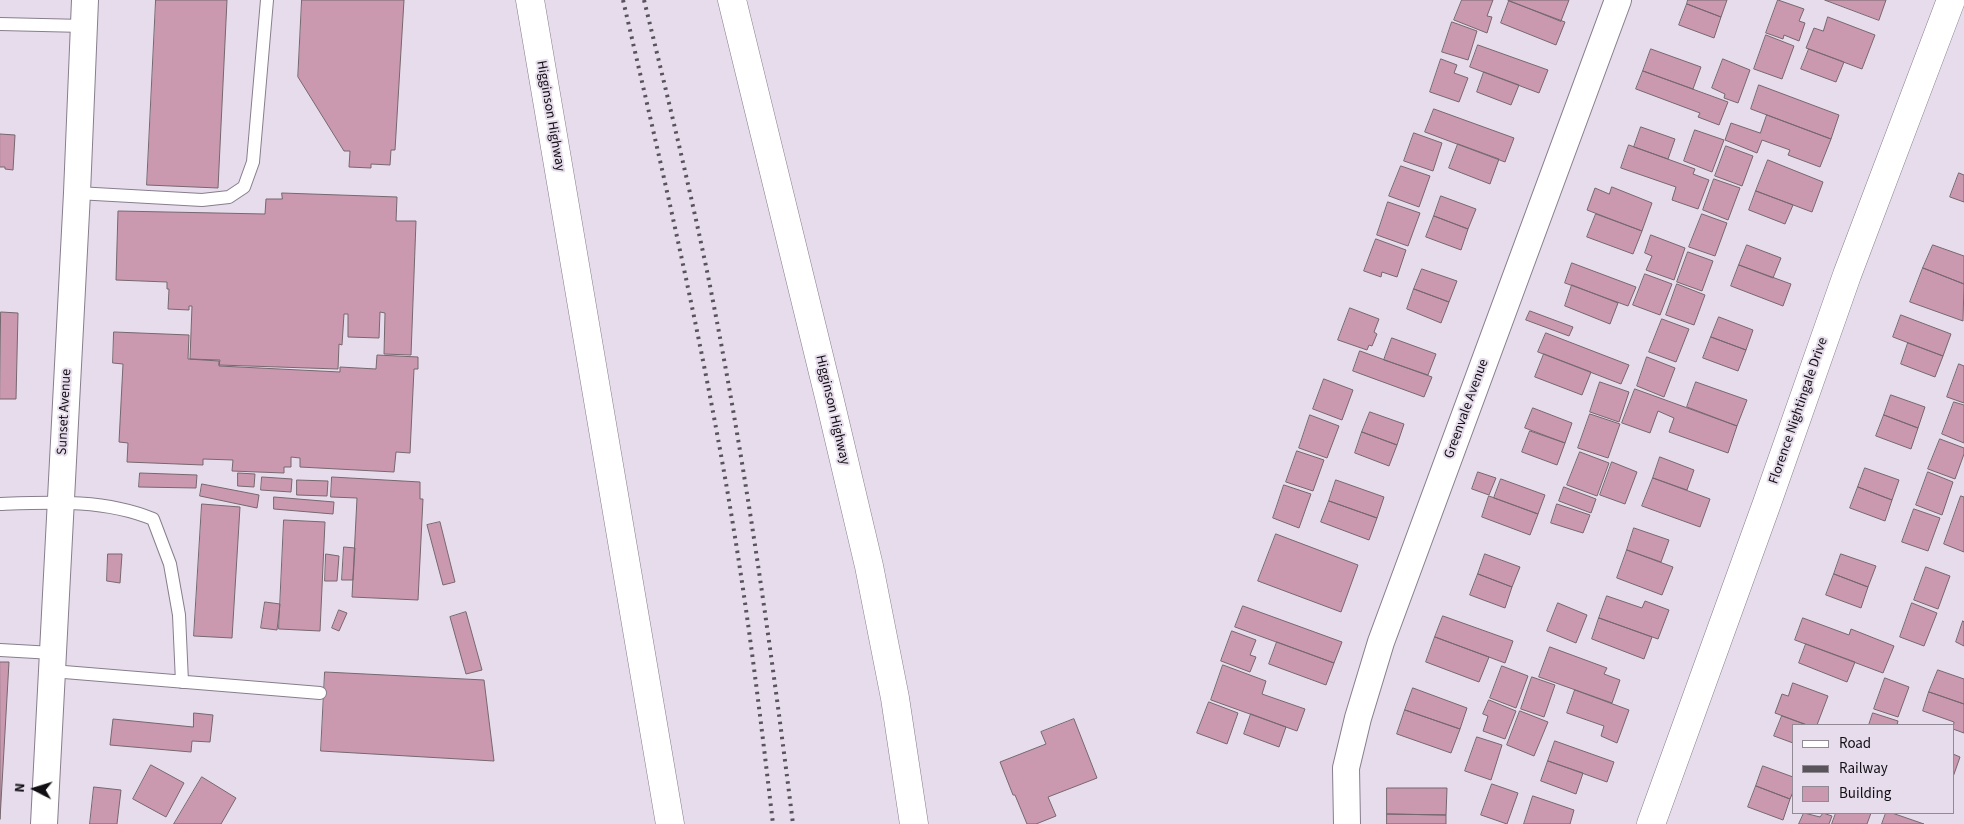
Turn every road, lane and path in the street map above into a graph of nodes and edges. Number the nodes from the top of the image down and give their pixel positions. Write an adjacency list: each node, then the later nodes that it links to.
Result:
1 (85, 0): 8 (street, Sunset Avenue)
2 (267, 0): 9 (lane)
3 (530, 0): 17 (main road, Higginson Highway)
4 (732, 0): 18 (main road, Higginson Highway)
5 (1618, 0): 19 (street, Greenvale Avenue)
6 (1951, 0): 20 (main road, Florence Nightingale Drive)
7 (0, 24): 8 (lane)
8 (84, 26): 9 (street, Sunset Avenue)
9 (77, 193): 10 (street, Sunset Avenue)
10 (61, 502): 11 (lane); 13 (street, Sunset Avenue); 14 (lane)
11 (0, 504)
12 (0, 650): 13 (lane)
13 (52, 662): 14 (lane); 16 (street, Sunset Avenue)
14 (182, 682): 15 (lane)
15 (320, 693)
16 (44, 824)
17 (670, 824)
18 (914, 824)
19 (1347, 824)
20 (1651, 824)

